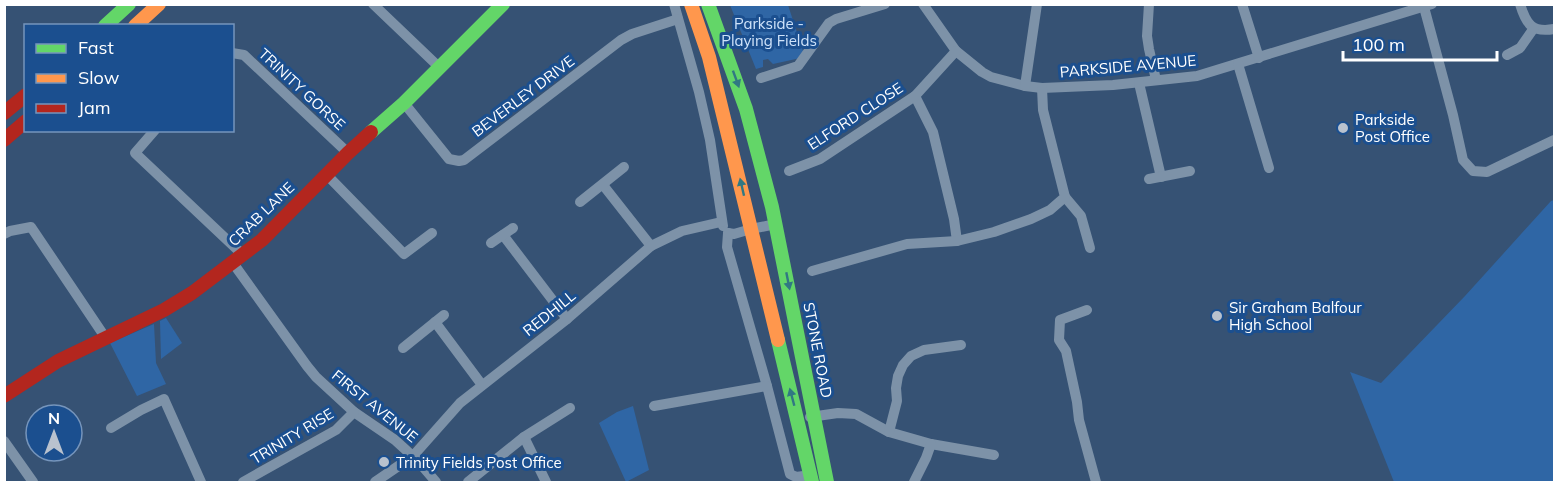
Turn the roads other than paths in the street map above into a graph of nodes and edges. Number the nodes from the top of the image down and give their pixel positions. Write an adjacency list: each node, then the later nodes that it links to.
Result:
1 (129, 4): 16 (main road)
2 (159, 4): 17 (main road)
3 (373, 4): 25 (street)
4 (503, 4): 25 (main road, CRAB LANE)
5 (674, 4): 15 (street)
6 (691, 4): 53 (main road, one-way to 6)
7 (708, 4): 51 (main road, STONE ROAD, one-way to 51)
8 (885, 4): 26 (street)
9 (923, 4): 20 (street, PARKSIDE AVENUE)
10 (1037, 4): 29 (street)
11 (1149, 4): 27 (street)
12 (1242, 4): 23 (street)
13 (1520, 4): 18 (street)
14 (1428, 6): 23 (street, PARKSIDE AVENUE); 38 (street)
15 (678, 19): 33 (street, BEVERLEY DRIVE); 50 (street)
16 (107, 24)
17 (137, 24)
18 (1534, 28): 19 (street); 22 (street)
19 (1554, 29)
20 (956, 51): 29 (street, PARKSIDE AVENUE); 31 (street, ELFORD CLOSE)
21 (234, 53): 39 (street, TRINITY GORSE)
22 (1507, 55)
23 (1259, 58): 24 (street, PARKSIDE AVENUE)
24 (1238, 64): 27 (street, PARKSIDE AVENUE); 41 (street)
25 (440, 68): 33 (main road, CRAB LANE)
26 (761, 78)
27 (1156, 80): 28 (street, PARKSIDE AVENUE)
28 (1138, 83): 30 (street, PARKSIDE AVENUE); 45 (street)
29 (1025, 86): 30 (street, PARKSIDE AVENUE)
30 (1042, 88): 48 (street)
31 (915, 96): 42 (street, ELFORD CLOSE); 58 (street)
32 (24, 97): 34 (main road)
33 (404, 102): 39 (main road, CRAB LANE)
34 (4, 113)
35 (24, 123): 37 (main road)
36 (153, 132): 62 (street)
37 (4, 140)
38 (1554, 140)
39 (348, 153): 44 (main road, CRAB LANE)
40 (624, 168): 47 (street)
41 (1269, 168)
42 (789, 171)
43 (1190, 171): 45 (street)
44 (326, 174): 54 (street); 62 (main road, CRAB LANE)
45 (1161, 177): 46 (street)
46 (1149, 179)
47 (603, 184): 49 (street); 60 (street)
48 (1065, 197): 58 (street); 61 (street)
49 (580, 202)
50 (721, 222): 55 (street); 60 (street, REDHILL)
51 (776, 224): 53 (street); 75 (main road, STONE ROAD, one-way to 75)
52 (513, 228): 57 (street)
53 (751, 229): 55 (street); 76 (main road, one-way to 53)
54 (432, 233)
55 (728, 233): 70 (street)
56 (4, 234): 66 (street)
57 (503, 235): 59 (street); 65 (street)
58 (957, 241): 63 (street)
59 (491, 243)
60 (651, 246): 65 (street, REDHILL)
61 (1090, 248)
62 (238, 259): 66 (main road, CRAB LANE); 74 (street, FIRST AVENUE)
63 (812, 271)
64 (1087, 310): 94 (street)
65 (567, 319): 69 (street, REDHILL)
66 (105, 338): 71 (main road, CRAB LANE)
67 (961, 345): 78 (street)
68 (403, 348): 69 (street)
69 (482, 385): 83 (street, REDHILL)
70 (767, 386): 72 (street); 84 (street)
71 (4, 396)
72 (654, 406)
73 (570, 408): 79 (street)
74 (354, 412): 83 (street, FIRST AVENUE); 87 (street, TRINITY RISE)
75 (814, 416): 76 (street); 78 (street); 92 (main road, STONE ROAD)
76 (798, 420): 84 (main road)
77 (111, 428): 86 (street)
78 (890, 432): 81 (street)
79 (524, 437): 90 (street); 91 (street)
80 (4, 441): 85 (street)
81 (931, 444): 82 (street); 93 (street)
82 (994, 455)
83 (412, 456): 88 (street, REDHILL); 89 (street, FIRST AVENUE)
84 (812, 479)
85 (33, 483)
86 (201, 483)
87 (243, 483)
88 (375, 483)
89 (436, 483)
90 (468, 483)
91 (546, 483)
92 (827, 483)
93 (914, 483)
94 (1096, 483)

